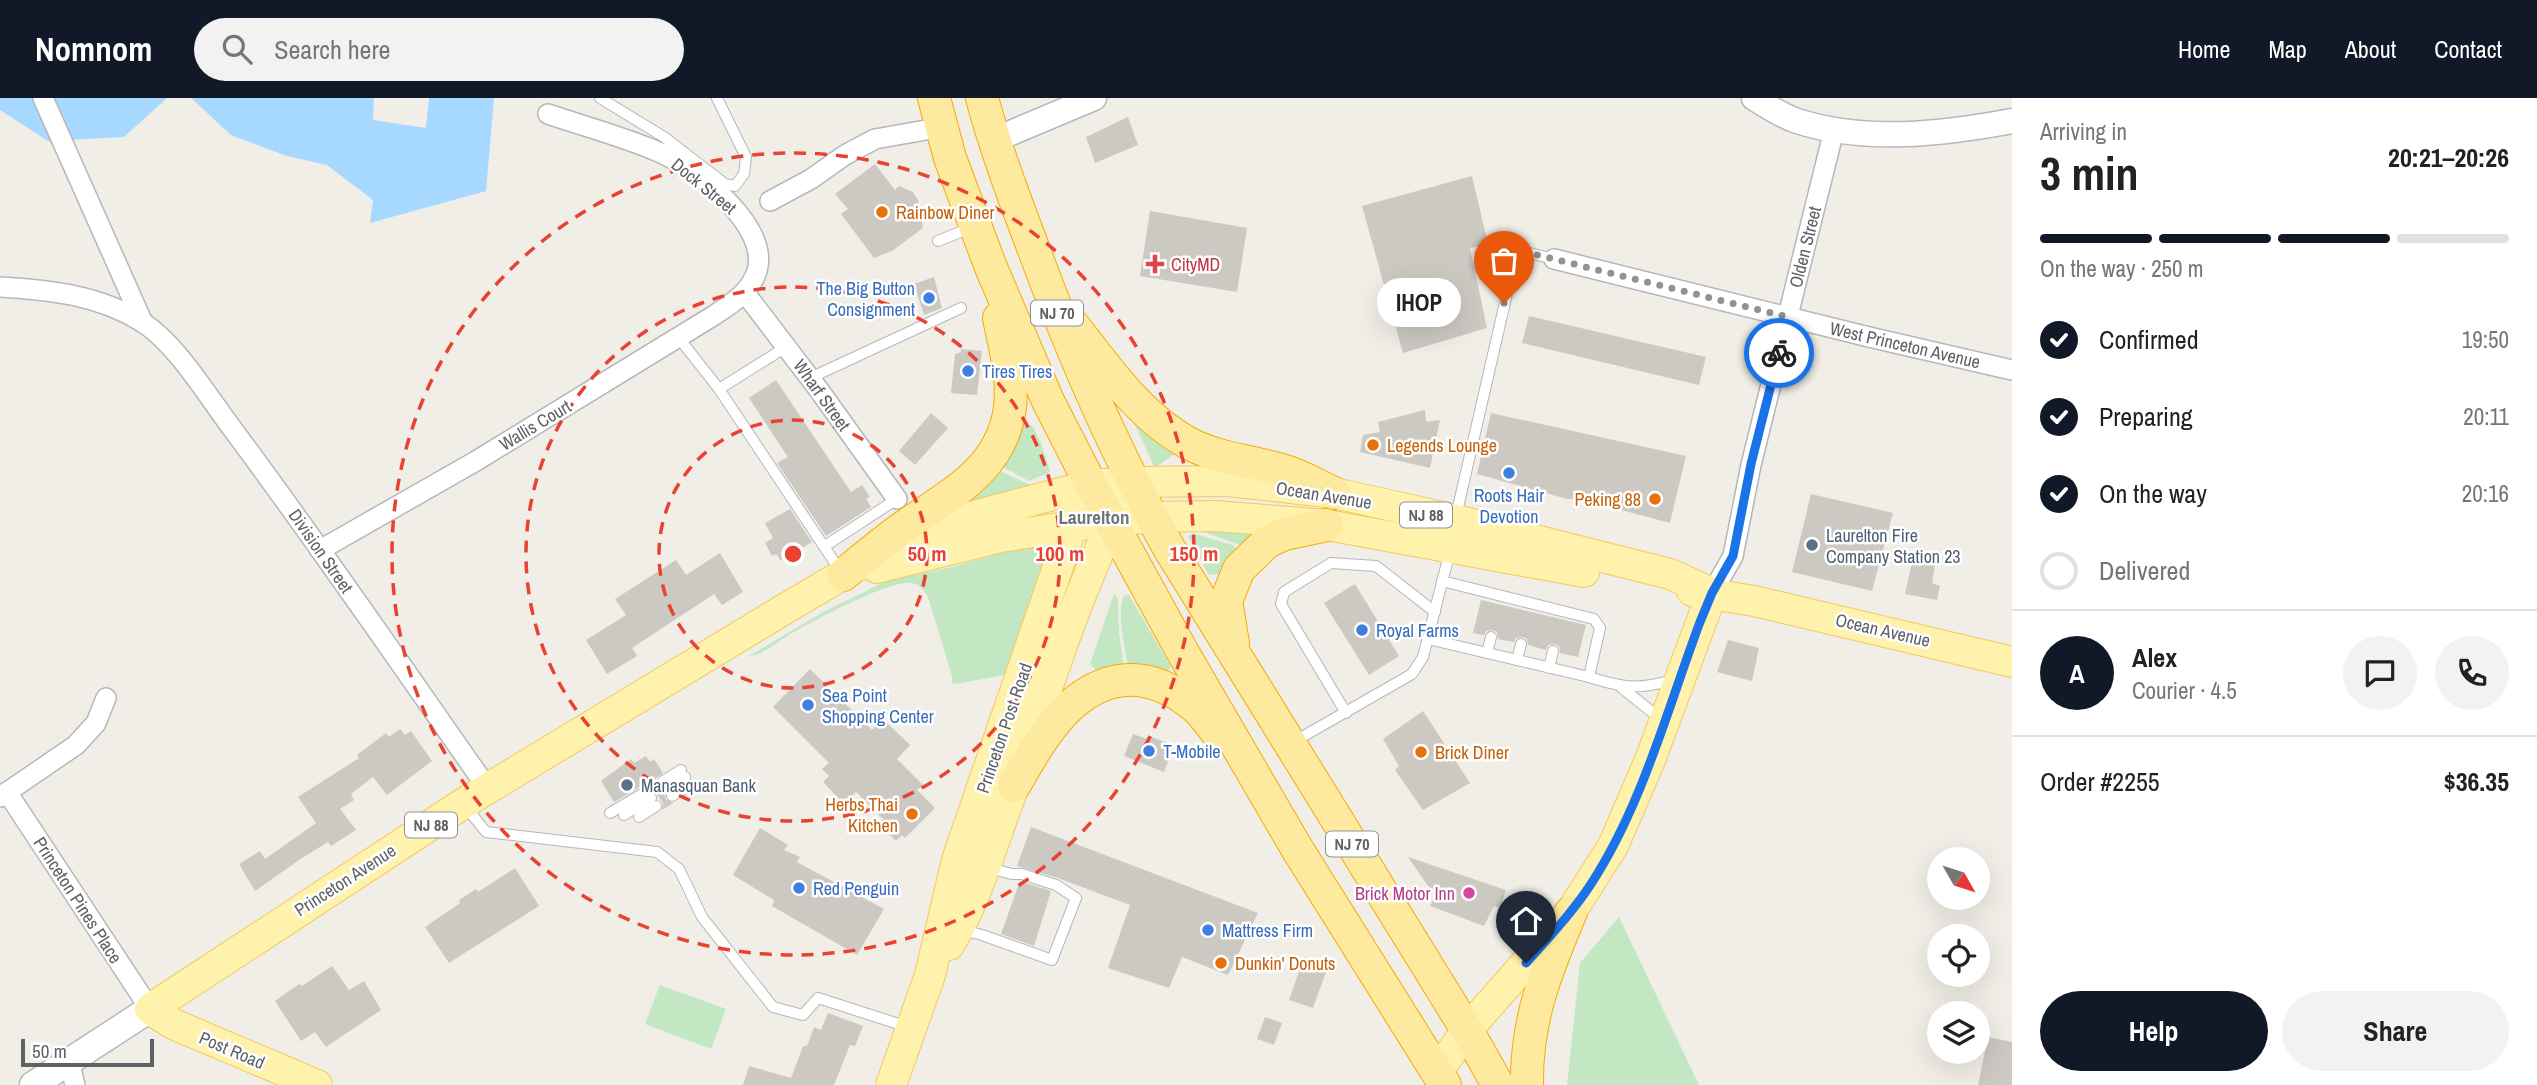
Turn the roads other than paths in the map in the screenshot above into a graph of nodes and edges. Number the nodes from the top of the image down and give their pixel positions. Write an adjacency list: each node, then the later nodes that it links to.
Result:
1 (43, 98): 21 (street, Division Street)
2 (600, 98): 3 (lane)
3 (717, 98)
4 (1094, 98): 7 (street)
5 (1754, 98): 10 (street)
6 (939, 112): 11 (street); 12 (highway, NJ 70)
7 (989, 112): 18 (highway, NJ 70)
8 (548, 114): 17 (street, Dock Street)
9 (2012, 121): 10 (street)
10 (1835, 130): 20 (street, Olden Street)
11 (771, 201)
12 (976, 226): 13 (lane); 15 (highway, NJ 70)
13 (938, 241)
14 (1555, 259): 20 (street, West Princeton Avenue); 35 (lane)
15 (990, 265): 28 (highway, NJ 70); 38 (highway)
16 (0, 287): 21 (street, Division Street)
17 (745, 293): 22 (street, Wallis Court); 23 (street, Wharf Street)
18 (1051, 297): 27 (highway, NJ 70); 29 (highway)
19 (961, 308): 25 (lane)
20 (1788, 317): 24 (street, West Princeton Avenue); 40 (street, Olden Street)
21 (143, 323): 37 (street, Division Street)
22 (678, 337): 26 (lane); 37 (street, Wallis Court)
23 (786, 347): 25 (street, Wharf Street); 26 (lane)
24 (2012, 370)
25 (810, 379): 30 (street, Wharf Street)
26 (719, 389): 36 (lane)
27 (1133, 482): 28 (main road, NJ 88); 29 (main road, Ocean Avenue / NJ 88); 31 (highway, NJ 70); 32 (main road, Princeton Post Road)
28 (1091, 485): 32 (highway, NJ 70); 34 (main road, Princeton Post Road); 38 (main road, Princeton Avenue / NJ 88)
29 (1334, 494): 35 (main road, Ocean Avenue / NJ 88)
30 (897, 499): 36 (lane)
31 (1151, 517): 32 (main road, NJ 88); 33 (main road, Ocean Avenue / NJ 88); 47 (highway, NJ 70)
32 (1112, 523): 34 (main road, Princeton Avenue); 59 (highway, NJ 70); 60 (main road, Princeton Post Road)
33 (1327, 525): 35 (main road, Ocean Avenue / NJ 88); 47 (highway)
34 (1072, 526): 38 (main road, Princeton Avenue); 70 (main road, Princeton Post Road)
35 (1453, 533): 39 (lane); 40 (main road, Ocean Avenue / NJ 88)
36 (825, 546): 38 (lane)
37 (320, 551): 62 (street, Division Street)
38 (843, 575): 62 (main road, Princeton Avenue / NJ 88)
39 (1442, 581): 41 (lane); 51 (lane)
40 (1712, 593): 49 (main road, Ocean Avenue / NJ 88); 52 (main road, Olden Street)
41 (1435, 612): 43 (lane); 55 (lane)
42 (1491, 637): 46 (lane)
43 (1428, 639): 46 (lane); 55 (lane)
44 (1521, 644): 48 (lane)
45 (1553, 651): 50 (lane)
46 (1487, 653): 48 (lane)
47 (1236, 658): 57 (highway, NJ 70)
48 (1517, 660): 50 (lane)
49 (2012, 662)
50 (1549, 668): 51 (lane)
51 (1590, 677): 53 (lane)
52 (1679, 678): 53 (lane); 56 (main road, Olden Street)
53 (1621, 687): 56 (lane)
54 (106, 698): 61 (street, Princeton Pines Place)
55 (1346, 713): 57 (lane)
56 (1663, 722): 68 (main road, Olden Street)
57 (1290, 744): 73 (highway, NJ 70)
58 (685, 777): 58 (lane)
59 (1256, 779): 60 (highway); 75 (highway, NJ 70)
60 (1014, 786): 67 (main road, Princeton Post Road)
61 (3, 794): 71 (street, Princeton Pines Place)
62 (476, 796): 71 (main road, Princeton Avenue / NJ 88); 72 (lane)
63 (651, 799): 64 (lane); 65 (lane); 66 (lane)
64 (610, 813)
65 (624, 815)
66 (639, 817)
67 (985, 867): 69 (main road, Princeton Post Road); 69 (lane)
68 (1571, 912): 73 (main road, Olden Street); 80 (highway)
69 (958, 929): 70 (main road, Princeton Post Road)
70 (930, 975): 72 (main road, Princeton Post Road)
71 (150, 1009): 74 (main road, Princeton Avenue); 76 (main road, Post Road)
72 (911, 1029): 78 (main road, Princeton Post Road)
73 (1467, 1030): 75 (main road, Olden Street); 79 (highway, NJ 70)
74 (72, 1073): 77 (main road, Princeton Avenue)
75 (1436, 1081)
76 (303, 1083)
77 (33, 1085)
78 (891, 1085)
79 (1498, 1085)
80 (1527, 1085)

